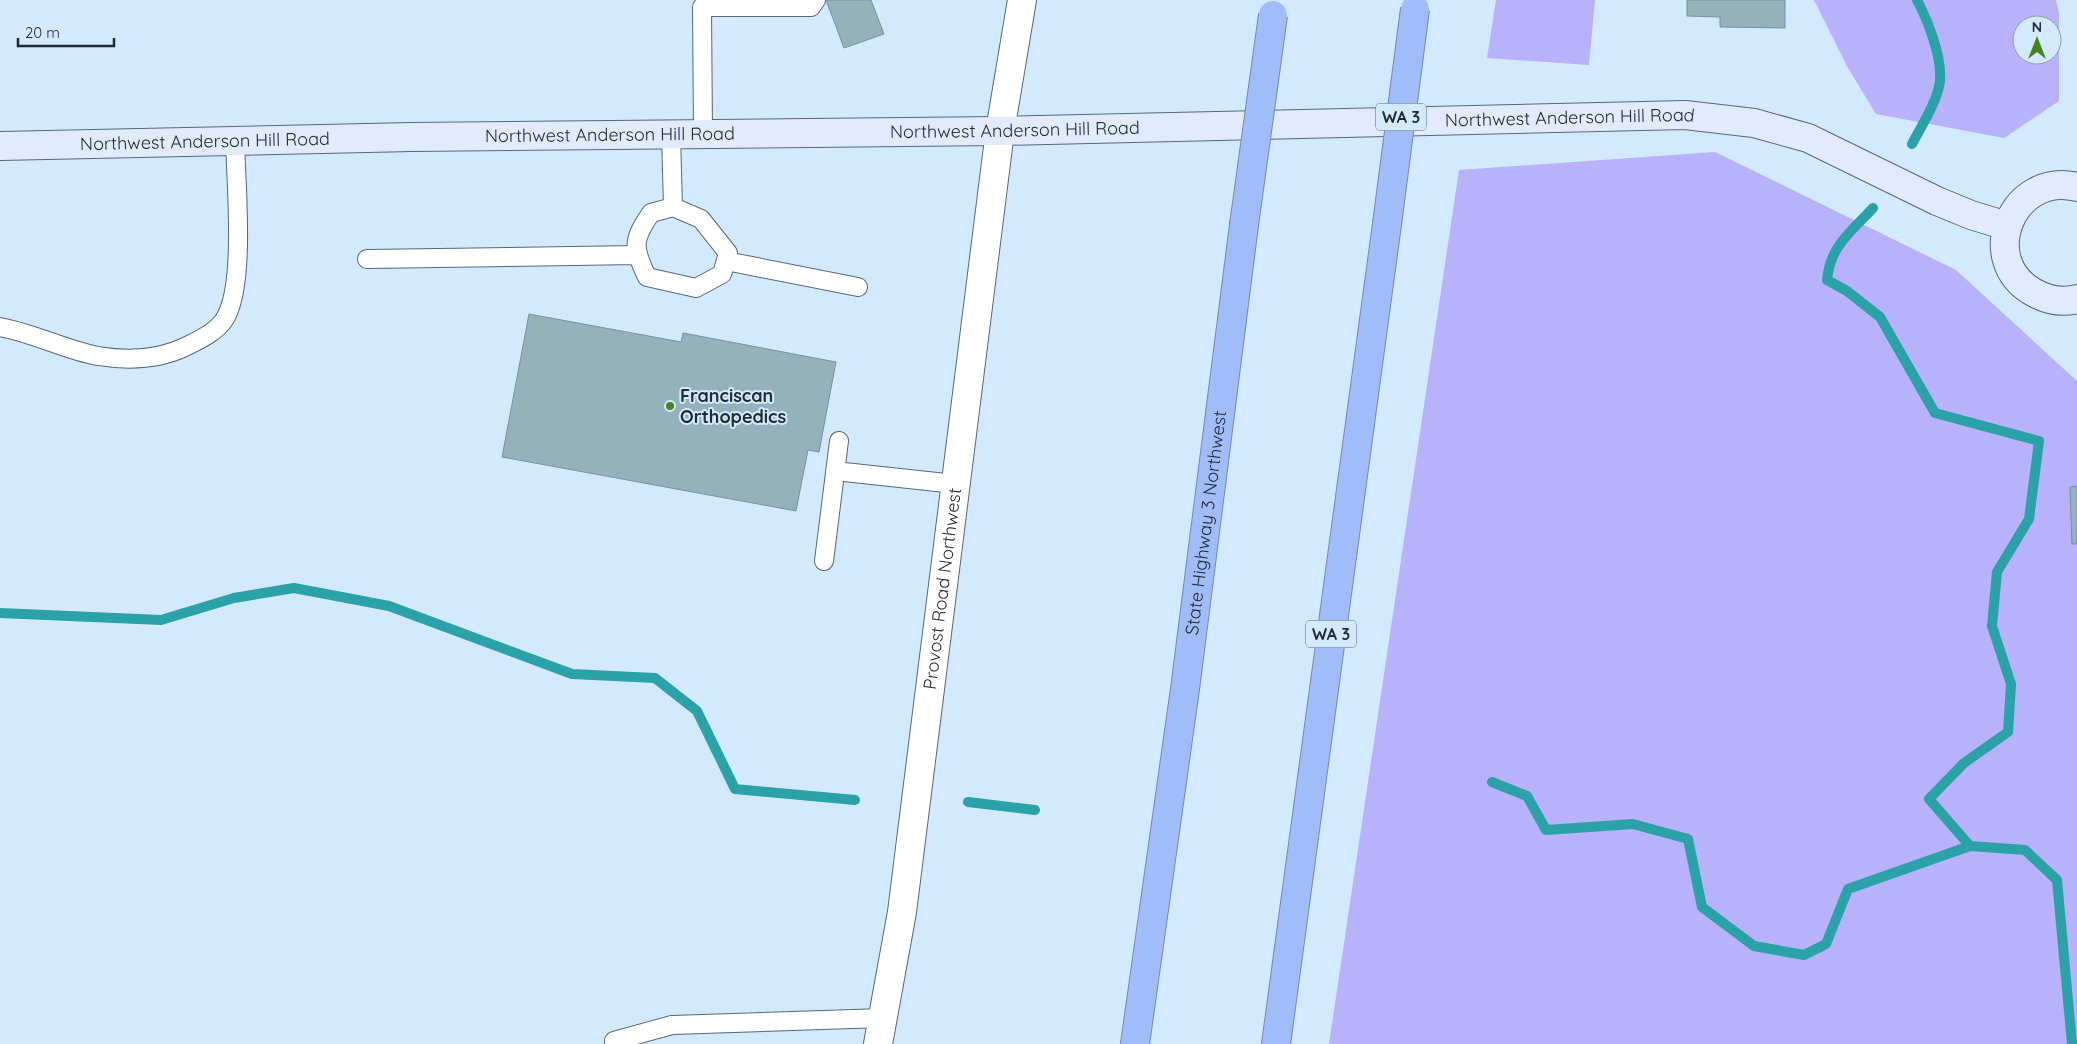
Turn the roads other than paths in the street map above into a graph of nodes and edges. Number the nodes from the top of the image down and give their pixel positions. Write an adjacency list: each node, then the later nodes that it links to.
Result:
1 (816, 0): 7 (lane)
2 (1022, 0): 5 (street, Provost Road Northwest)
3 (1415, 4): 26 (highway, WA 3, bridge)
4 (1274, 7): 25 (highway, State Highway 3 Northwest, bridge)
5 (1000, 131): 7 (main road, Northwest Anderson Hill Road); 12 (main road, Northwest Anderson Hill Road); 21 (street, Provost Road Northwest)
6 (671, 134): 7 (main road, Northwest Anderson Hill Road); 8 (main road, Northwest Anderson Hill Road); 11 (lane)
7 (703, 134)
8 (236, 141): 9 (main road, Northwest Anderson Hill Road); 18 (lane)
9 (0, 146)
10 (2077, 187): 12 (main road)
11 (673, 207): 13 (lane); 15 (lane)
12 (2007, 226): 17 (main road)
13 (637, 255): 14 (lane); 15 (lane)
14 (367, 259)
15 (726, 261): 16 (lane)
16 (858, 287)
17 (2077, 299)
18 (0, 327)
19 (839, 441): 20 (lane)
20 (835, 471): 21 (lane); 22 (lane)
21 (955, 484): 23 (street, Provost Road Northwest)
22 (824, 561)
23 (880, 1031): 24 (lane)
24 (614, 1041)
25 (1135, 1044)
26 (1276, 1044)

